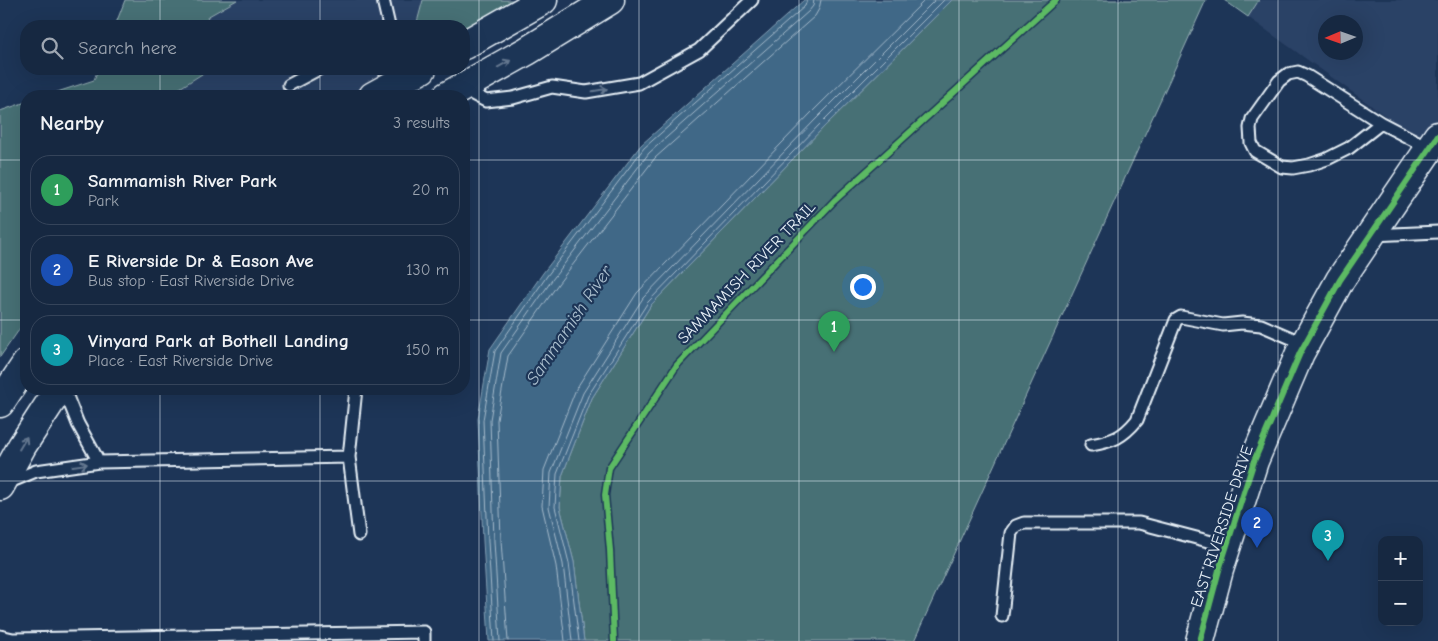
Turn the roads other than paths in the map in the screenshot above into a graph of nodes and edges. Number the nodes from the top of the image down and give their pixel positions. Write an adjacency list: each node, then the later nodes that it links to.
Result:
1 (383, 0): 5 (lane)
2 (543, 0): 6 (main road)
3 (610, 0): 11 (main road, one-way to 3)
4 (752, 0): 12 (lane, one-way to 4)
5 (388, 20)
6 (470, 42)
7 (308, 75): 9 (lane)
8 (408, 75): 10 (main road)
9 (289, 85)
10 (383, 90)
11 (458, 90)
12 (470, 96)
13 (1381, 123): 13 (lane); 14 (lane)
14 (1435, 144): 16 (main road, EAST RIVERSIDE DRIVE)
15 (1438, 232): 16 (lane)
16 (1371, 235): 17 (main road, EAST RIVERSIDE DRIVE)
17 (1305, 344): 23 (lane); 28 (main road, EAST RIVERSIDE DRIVE)
18 (20, 373): 22 (main road)
19 (54, 395): 26 (main road, one-way to 19)
20 (66, 395): 25 (lane)
21 (355, 395): 24 (lane)
22 (0, 403)
23 (1091, 445)
24 (349, 457): 25 (lane); 27 (lane)
25 (99, 462): 26 (lane, one-way to 25)
26 (0, 486)
27 (359, 535)
28 (1226, 546): 29 (lane); 32 (main road, EAST RIVERSIDE DRIVE)
29 (1002, 616)
30 (0, 636): 31 (lane)
31 (424, 641)
32 (1200, 641)

